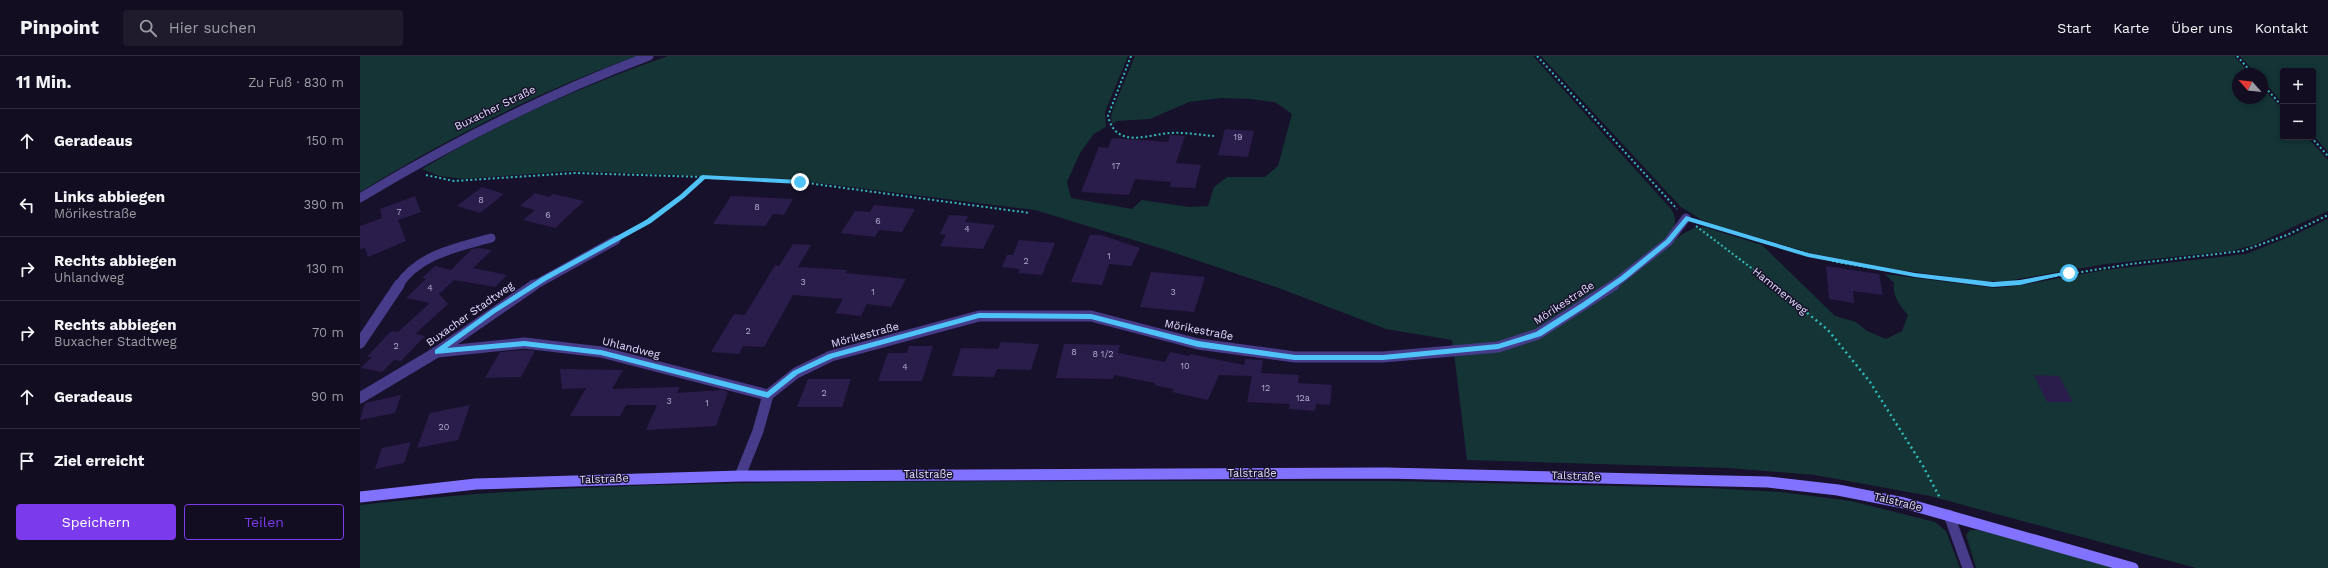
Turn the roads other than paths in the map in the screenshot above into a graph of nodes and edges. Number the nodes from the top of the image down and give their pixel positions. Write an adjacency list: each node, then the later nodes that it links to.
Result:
1 (649, 56): 2 (street, Buxacher Straße)
2 (360, 198)
3 (1686, 218): 8 (street, Mörikestraße)
4 (491, 238): 6 (street)
5 (616, 240): 7 (street, Buxacher Stadtweg)
6 (360, 343)
7 (437, 352): 8 (street, Uhlandweg); 9 (street, Buxacher Stadtweg)
8 (768, 395): 10 (street)
9 (360, 398)
10 (740, 476): 11 (street, Talstraße); 12 (street, Talstraße)
11 (360, 497)
12 (1949, 515): 13 (street); 14 (street, Talstraße)
13 (1968, 568)
14 (2133, 568)

